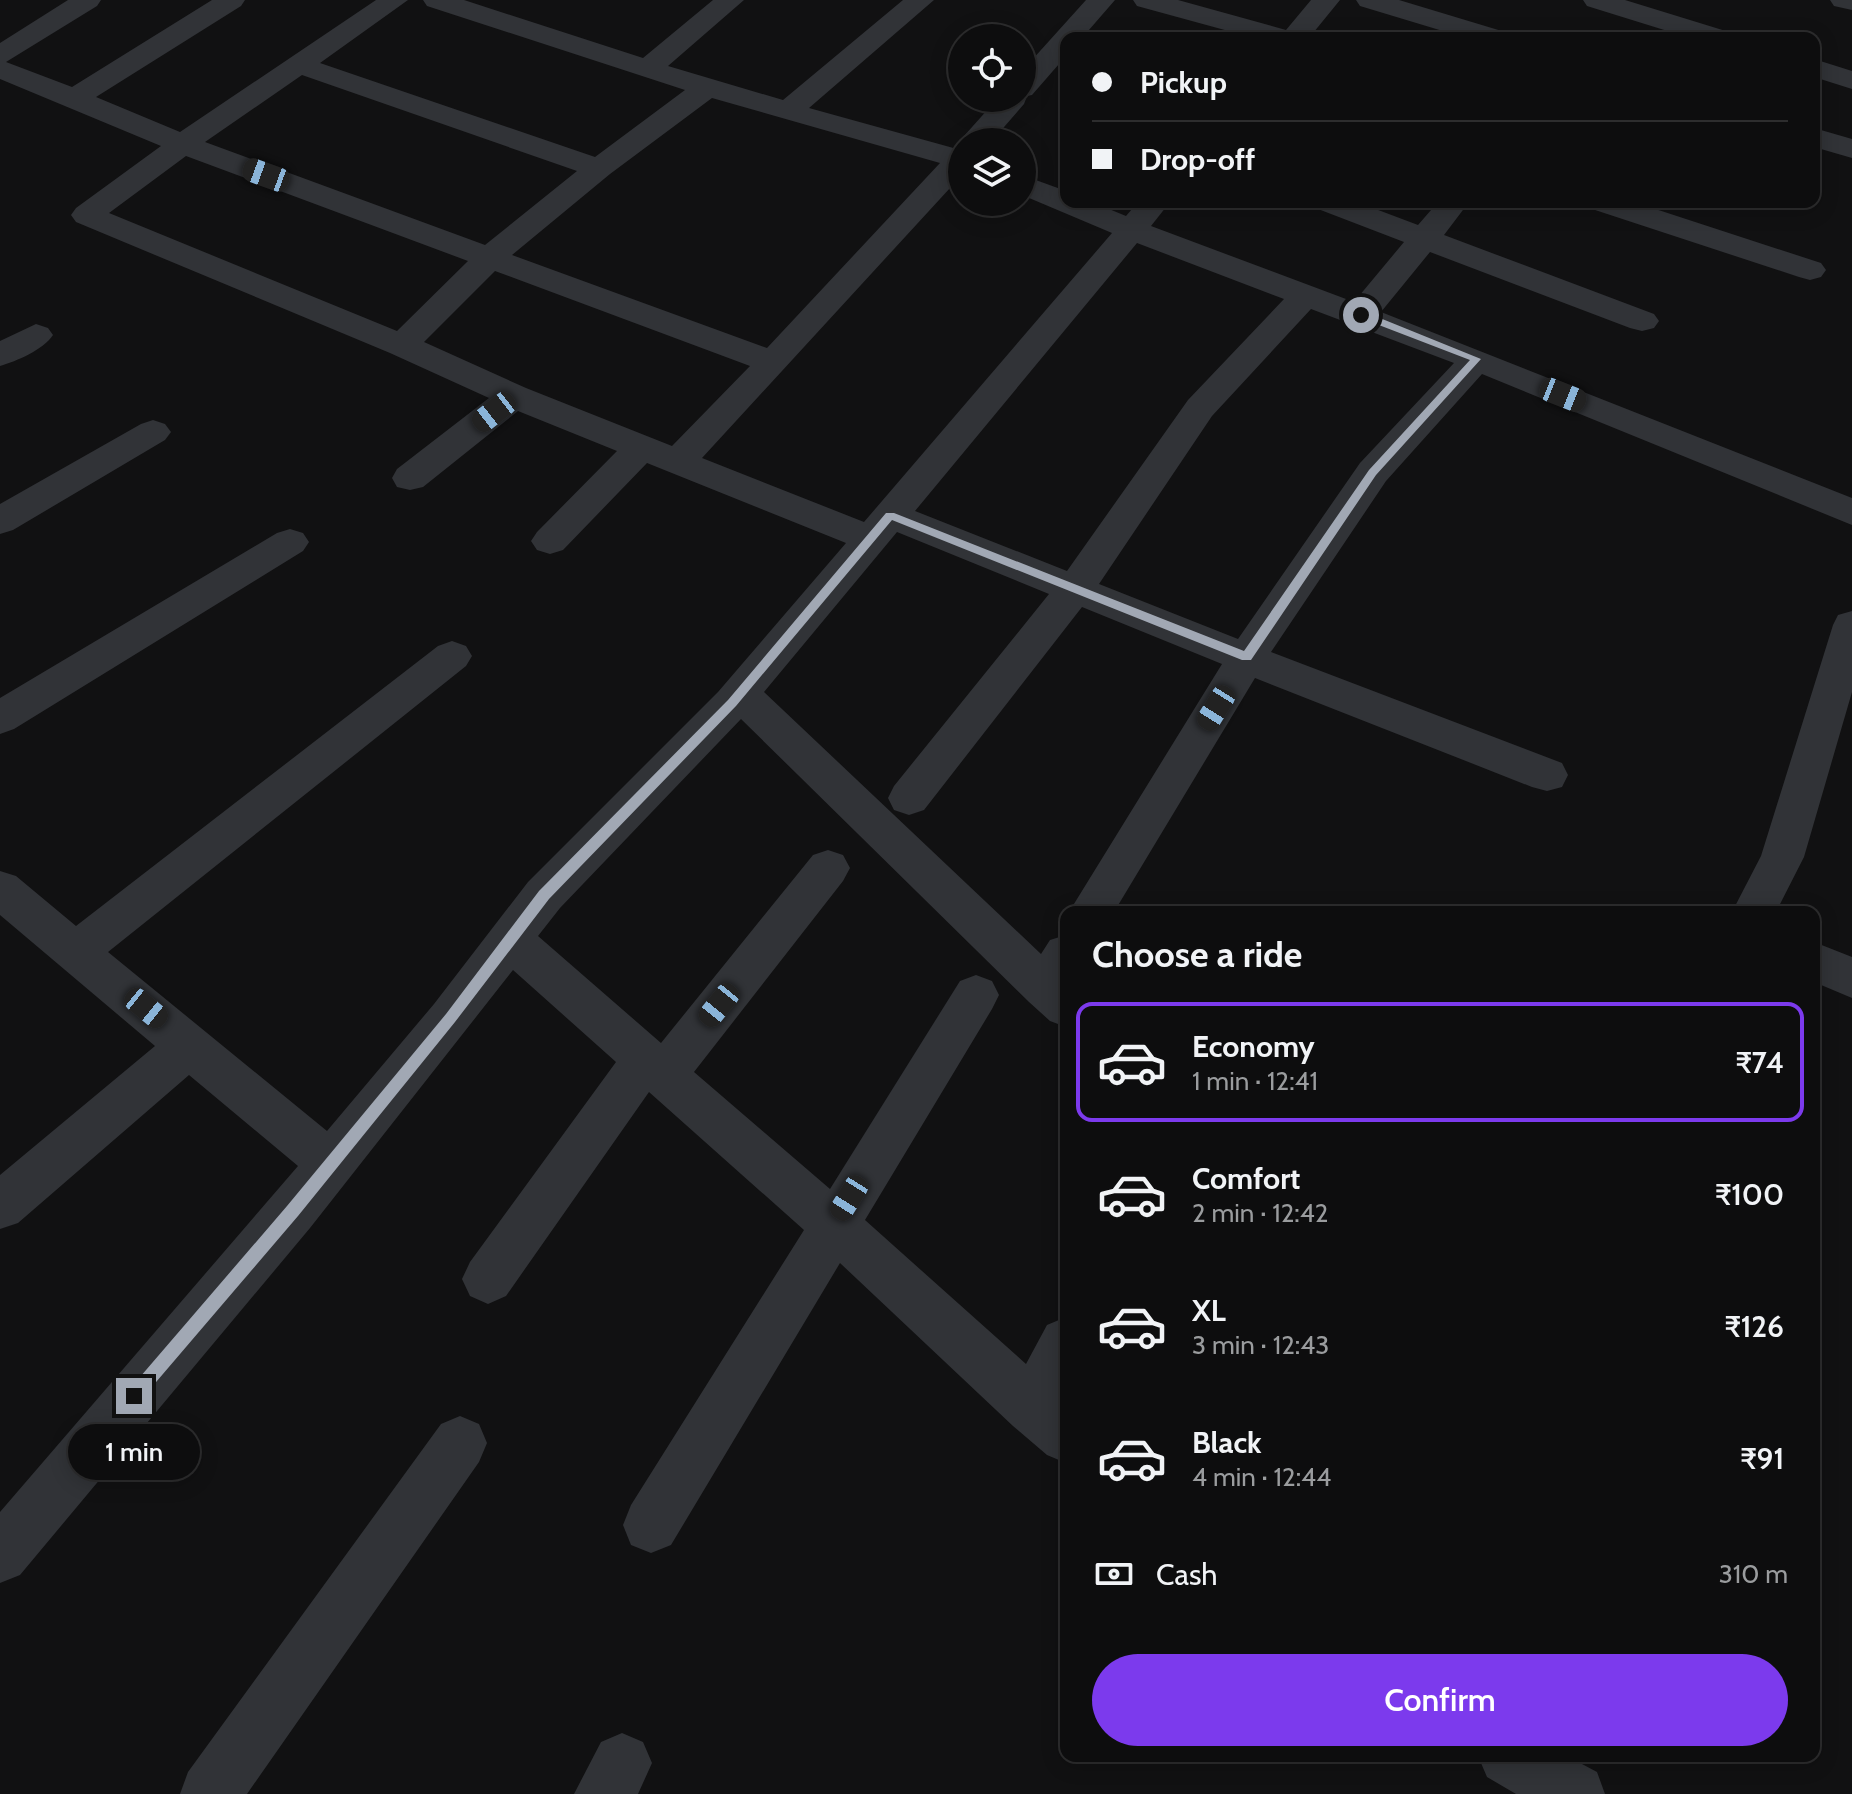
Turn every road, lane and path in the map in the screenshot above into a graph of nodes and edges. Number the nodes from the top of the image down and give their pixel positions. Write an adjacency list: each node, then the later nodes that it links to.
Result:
1 (87, 0): 20 (street)
2 (231, 0): 28 (street)
3 (394, 0): 21 (street)
4 (437, 0): 23 (street)
5 (730, 0): 23 (street)
6 (920, 0): 29 (street)
7 (1101, 0): 14 (street)
8 (1147, 0): 15 (street)
9 (1326, 0): 16 (street)
10 (1370, 0): 17 (street)
11 (1597, 0): 18 (street)
12 (1844, 0): 13 (street)
13 (1852, 2)
14 (1073, 32)
15 (1263, 32)
16 (1299, 32)
17 (1475, 32)
18 (1700, 32)
19 (1060, 47): 25 (street)
20 (0, 55)
21 (299, 65): 33 (street); 36 (street)
22 (0, 69): 28 (street)
23 (647, 69): 27 (street)
24 (1820, 70): 26 (street)
25 (1036, 73)
26 (1852, 80)
27 (707, 88): 29 (street); 36 (street)
28 (74, 98): 33 (street)
29 (789, 110): 35 (street)
30 (1002, 112): 31 (street)
31 (988, 128)
32 (1820, 139): 34 (street)
33 (182, 144): 46 (street); 52 (street)
34 (1852, 149)
35 (948, 150)
36 (599, 168): 46 (street)
37 (948, 172): 55 (street)
38 (1036, 188): 39 (street)
39 (1060, 194)
40 (1113, 208): 44 (street)
41 (1345, 208): 45 (street)
42 (1449, 208): 45 (street)
43 (1621, 208): 47 (street)
44 (1143, 216): 48 (street); 63 (street)
45 (1426, 238): 49 (street); 50 (street)
46 (491, 256): 52 (street); 55 (street)
47 (1810, 270)
48 (1307, 294): 49 (street); 66 (street)
49 (1361, 315): 54 (street)
50 (1642, 321)
51 (36, 335): 53 (street)
52 (402, 345): 56 (street)
53 (0, 355)
54 (1476, 359): 61 (street); 69 (street)
55 (773, 362): 59 (street)
56 (514, 396): 58 (street); 60 (street)
57 (153, 432): 62 (street)
58 (643, 446): 59 (street); 64 (street)
59 (679, 460): 63 (street)
60 (410, 478)
61 (1852, 512)
62 (0, 521)
63 (880, 527): 66 (street); 70 (street)
64 (550, 541)
65 (290, 542): 71 (street)
66 (1075, 589): 69 (street); 73 (street)
67 (1852, 625): 77 (street)
68 (452, 656): 79 (street)
69 (1247, 657): 72 (street); 76 (street)
70 (740, 693): 78 (street); 82 (street)
71 (0, 718)
72 (1547, 775)
73 (909, 798)
74 (828, 868): 85 (street)
75 (6, 903): 79 (street)
76 (1095, 906)
77 (1757, 906)
78 (510, 939): 85 (street); 86 (street)
79 (77, 951): 84 (street)
80 (1820, 964): 81 (street)
81 (1852, 978)
82 (1059, 983)
83 (976, 995): 88 (street)
84 (191, 1045): 86 (street); 87 (street)
85 (655, 1066): 88 (street); 89 (street)
86 (331, 1164): 94 (street)
87 (0, 1206)
88 (833, 1224): 91 (street); 93 (street)
89 (488, 1279)
90 (1060, 1371): 91 (street)
91 (1049, 1422)
92 (460, 1443): 96 (street)
93 (651, 1525)
94 (0, 1555)
95 (1519, 1762): 97 (street)
96 (210, 1794)
97 (1575, 1794)

